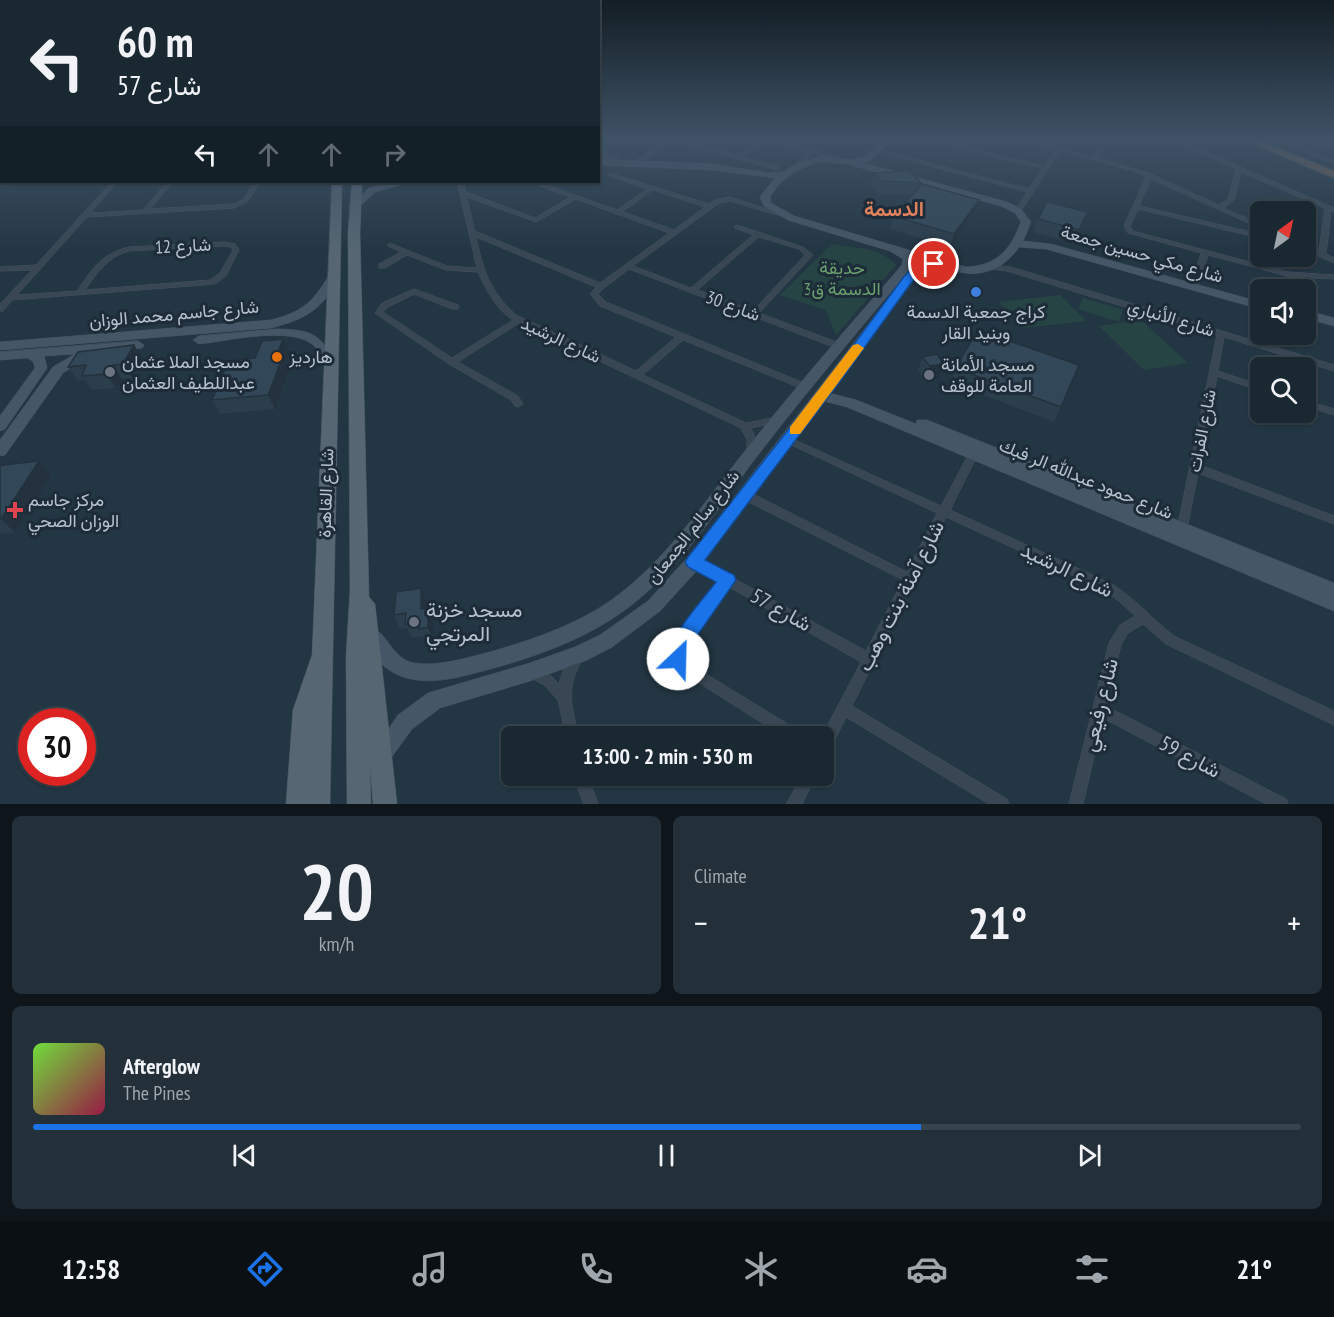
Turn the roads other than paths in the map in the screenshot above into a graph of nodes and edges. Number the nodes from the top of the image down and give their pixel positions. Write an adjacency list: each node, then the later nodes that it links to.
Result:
1 (616, 177): 19 (street)
2 (754, 177): 20 (street)
3 (785, 177): 20 (street)
4 (905, 177): 27 (street)
5 (974, 177): 21 (street)
6 (1039, 177): 21 (street)
7 (1149, 177): 29 (street)
8 (1153, 177): 30 (street)
9 (1237, 177): 30 (street)
10 (1256, 177): 32 (street)
11 (112, 183): 35 (street)
12 (169, 183): 33 (street)
13 (256, 183): 33 (street)
14 (337, 183): 61 (main road, شارع القاهرة)
15 (357, 183): 28 (main road, شارع القاهرة)
16 (402, 183): 28 (street)
17 (460, 183): 22 (street, شارع الرشيد)
18 (537, 183): 23 (street)
19 (652, 188): 26 (street); 34 (street)
20 (770, 189): 24 (street); 36 (street)
21 (1030, 191): 27 (street)
22 (463, 193): 25 (street); 31 (street, شارع الرشيد)
23 (575, 196): 25 (street); 34 (street)
24 (736, 201): 26 (street); 36 (street)
25 (495, 205): 31 (street)
26 (708, 206): 40 (street)
27 (1020, 206): 39 (street)
28 (354, 207): 78 (main road, شارع القاهرة)
29 (1136, 207): 43 (street); 48 (street)
30 (1221, 207): 37 (street)
31 (467, 209): 41 (street, شارع الرشيد)
32 (1331, 209): 50 (street)
33 (144, 212): 35 (street)
34 (618, 212): 40 (street)
35 (87, 215): 56 (street)
36 (788, 217): 46 (street)
37 (1250, 221)
38 (737, 227): 42 (street)
39 (1023, 230): 44 (street); 63 (street, شارع مكي حسين جمعة)
40 (674, 232): 54 (street)
41 (472, 233): 58 (street, شارع الرشيد); 64 (street)
42 (758, 234): 65 (street); 72 (street)
43 (1250, 234)
44 (1014, 244): 55 (street); 69 (street, شارع مكي حسين جمعة)
45 (390, 245): 47 (street)
46 (896, 250): 52 (street); 79 (street, شارع سالم الجمعان)
47 (406, 252): 53 (street); 58 (street)
48 (1205, 252): 59 (street); 63 (street)
49 (1316, 252): 50 (street)
50 (1322, 255): 51 (street)
51 (1334, 261)
52 (942, 265): 55 (street); 79 (street, شارع سالم الجمعان)
53 (382, 266)
54 (627, 266): 64 (street); 65 (street, شارع 30)
55 (1001, 266): 80 (street, شارع الأنباري)
56 (38, 267): 57 (street); 67 (street)
57 (0, 269)
58 (479, 270): 74 (street, شارع الرشيد)
59 (1291, 275): 60 (street); 62 (street)
60 (1334, 277)
61 (332, 279): 81 (street, شارع جاسم محمد الوزان); 83 (main road, شارع القاهرة)
62 (1290, 279)
63 (1196, 283): 68 (street, شارع مكي حسين جمعة)
64 (601, 286): 82 (street)
65 (692, 291): 72 (street, شارع 30)
66 (79, 293): 66 (street, شارع 12); 67 (street, شارع 12)
67 (9, 298): 71 (street)
68 (1250, 299)
69 (1250, 303)
70 (455, 307): 89 (street)
71 (0, 309)
72 (754, 314): 85 (street, شارع 30)
73 (1316, 317): 76 (street)
74 (518, 320): 89 (street); 93 (street, شارع الرشيد)
75 (1316, 322): 77 (street)
76 (1334, 322)
77 (1334, 327)
78 (355, 330): 83 (main road); 120 (main road, شارع القاهرة)
79 (861, 331): 85 (street, شارع سالم الجمعان); 94 (street, شارع سالم الجمعان)
80 (1221, 333): 91 (street, شارع الأنباري); 92 (street, شارع الفرات)
81 (199, 336): 84 (street, شارع جاسم محمد الوزان); 86 (street, شارع جاسم محمد الوزان); 90 (street, شارع جاسم محمد الوزان)
82 (682, 336): 93 (street); 96 (street)
83 (332, 344): 90 (main road, شارع القاهرة)
84 (0, 346)
85 (839, 346): 96 (street, شارع سالم الجمعان)
86 (99, 348): 87 (street, شارع جاسم محمد الوزان); 97 (street)
87 (29, 354): 88 (street, شارع جاسم محمد الوزان); 98 (street)
88 (0, 356)
89 (452, 362): 100 (street)
90 (332, 365): 129 (main road, شارع القاهرة)
91 (1334, 368)
92 (1214, 372): 95 (street); 110 (street, شارع الفرات)
93 (637, 375): 105 (street, شارع الرشيد)
94 (834, 381): 99 (street, شارع سالم الجمعان); 107 (street, شارع حمود عبدالله الر فبك)
95 (1250, 384)
96 (806, 387): 103 (street, شارع سالم الجمعان)
97 (45, 389): 98 (street); 108 (street)
98 (27, 392): 104 (street)
99 (822, 396): 106 (street, شارع سالم الجمعان); 107 (street, شارع حمود عبدالله الر فبك)
100 (518, 404)
101 (1316, 406): 102 (street)
102 (1334, 412)
103 (778, 420): 105 (street); 109 (street, شارع سالم الجمعان)
104 (0, 426)
105 (745, 426): 109 (street)
106 (788, 441): 112 (street, شارع سالم الجمعان); 113 (street, شارع الرشيد)
107 (975, 450): 113 (street, شارع آمنة بنت وهب); 115 (street, شارع حمود عبدالله الر فبك); 122 (street, شارع حمود عبدالله الر فبك)
108 (0, 451)
109 (752, 451): 111 (street, شارع سالم الجمعان)
110 (1194, 467): 114 (street); 115 (street, شارع الفرات)
111 (735, 474): 112 (street); 119 (street, شارع سالم الجمعان)
112 (750, 489): 116 (street, شارع سالم الجمعان); 117 (street)
113 (944, 512): 117 (street, شارع آمنة بنت وهب); 125 (street, شارع الرشيد)
114 (1334, 520)
115 (1182, 529): 121 (street, شارع حمود عبدالله الر فبك)
116 (694, 562): 118 (street, شارع 57); 124 (street, شارع سالم الجمعان)
117 (909, 578): 130 (street, شارع آمنة بنت وهب)
118 (728, 580): 130 (street, شارع 57); 139 (street)
119 (640, 587): 123 (street, شارع سالم الجمعان); 124 (street)
120 (360, 590): 127 (main road); 146 (main road, شارع القاهرة)
121 (1334, 591)
122 (1334, 603)
123 (617, 606): 126 (street); 131 (street, شارع سالم الجمعان)
124 (654, 606): 126 (street, شارع سالم الجمعان)
125 (1143, 618): 136 (street, شارع رفيعي); 137 (street, شارع الرشيد)
126 (629, 625): 128 (street, شارع سالم الجمعان)
127 (370, 633): 131 (street, شارع سالم الجمعان); 141 (main road)
128 (580, 654): 132 (street, شارع سالم الجمعان); 134 (street)
129 (321, 655): 144 (main road); 145 (main road, شارع القاهرة)
130 (868, 659): 135 (street, شارع آمنة بنت وهب)
131 (472, 664): 133 (street)
132 (530, 672): 133 (street, شارع سالم الجمعان); 134 (street)
133 (478, 687): 141 (street, شارع سالم الجمعان)
134 (562, 695): 138 (street)
135 (843, 708): 140 (street, شارع آمنة بنت وهب); 150 (street)
136 (1099, 709): 151 (street, شارع رفيعي); 152 (street, شارع 59)
137 (1334, 718)
138 (570, 726)
139 (778, 726)
140 (834, 726)
141 (381, 755): 147 (main road)
142 (585, 786): 148 (street)
143 (804, 786): 149 (street)
144 (298, 804)
145 (318, 804)
146 (359, 804)
147 (386, 804)
148 (591, 804)
149 (794, 804)
150 (1002, 804)
151 (1076, 804)
152 (1281, 804)

